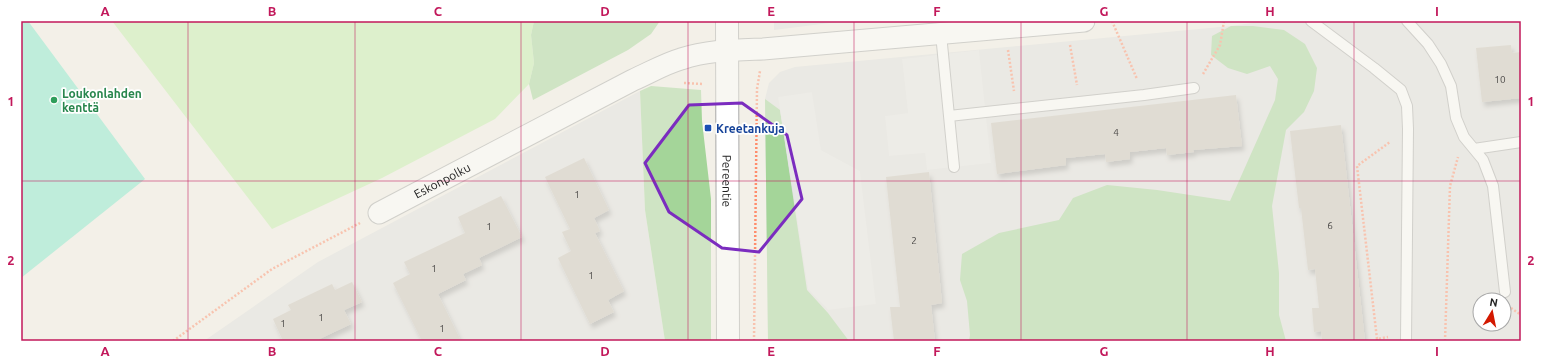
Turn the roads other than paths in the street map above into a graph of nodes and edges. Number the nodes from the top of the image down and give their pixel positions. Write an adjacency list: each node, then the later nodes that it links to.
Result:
1 (727, 21): 6 (street, Pereentie)
2 (1311, 21): 15 (lane)
3 (1407, 21): 10 (lane)
4 (1075, 22): 5 (street)
5 (941, 34): 6 (street); 8 (lane)
6 (726, 50): 12 (street, Eskonpolku); 14 (street, Pereentie)
7 (1194, 88): 8 (lane)
8 (949, 116): 11 (lane)
9 (1521, 142): 10 (lane)
10 (1474, 149): 13 (lane)
11 (954, 166)
12 (379, 213)
13 (1505, 292)
14 (728, 341)
15 (1406, 341)

